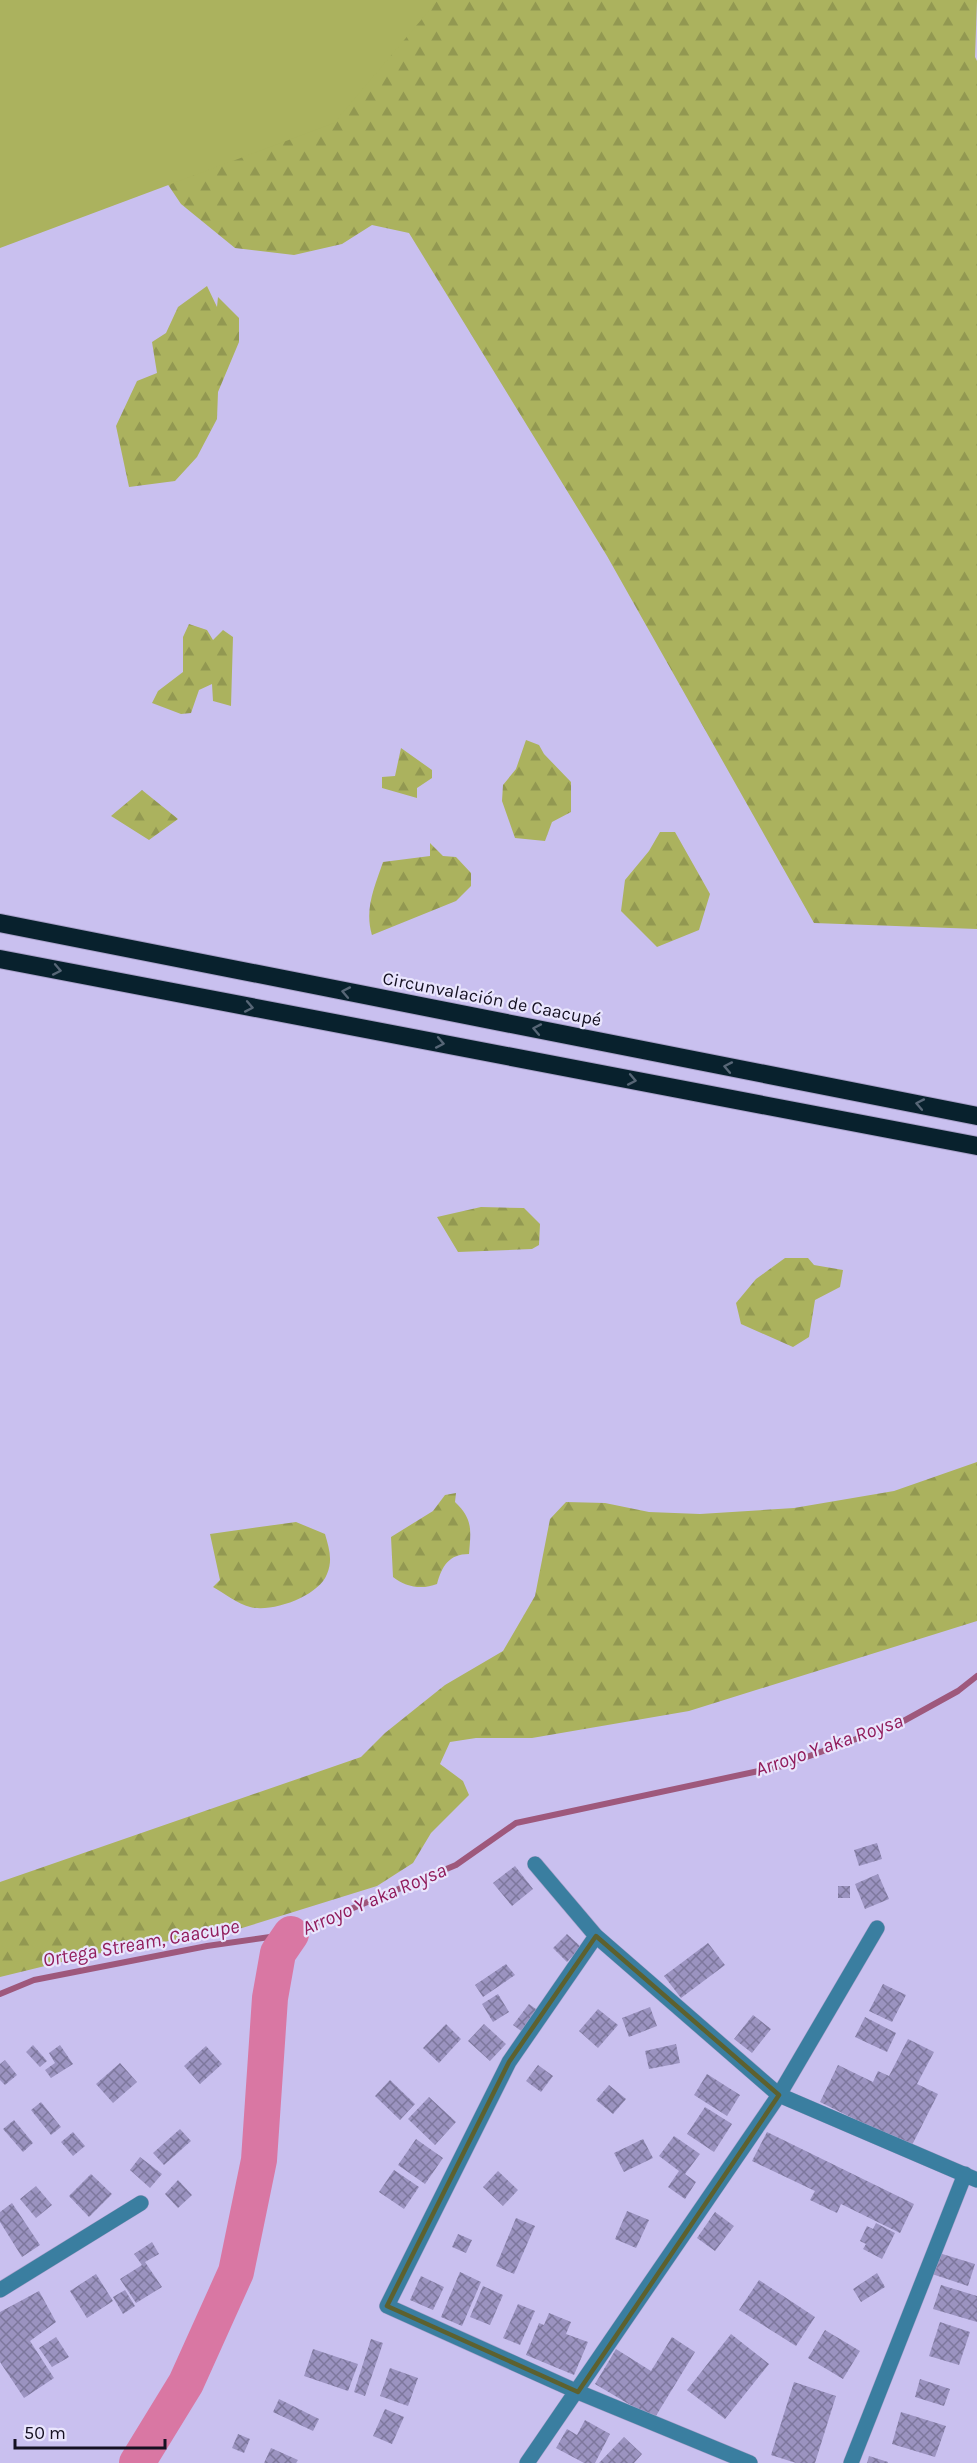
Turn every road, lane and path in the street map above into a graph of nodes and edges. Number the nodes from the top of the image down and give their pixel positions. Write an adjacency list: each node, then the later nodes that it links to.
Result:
1 (0, 923): 3 (highway, Circunvalación de Caacupé, one-way to 1)
2 (0, 959): 4 (highway, one-way to 4)
3 (977, 1116)
4 (977, 1146)
5 (535, 1864): 7 (street)
6 (877, 1928): 8 (street)
7 (596, 1936): 8 (street); 12 (street)
8 (779, 2095): 9 (street); 12 (street)
9 (971, 2177): 15 (street)
10 (141, 2203): 11 (street)
11 (0, 2290)
12 (578, 2392): 13 (street); 14 (street)
13 (527, 2463)
14 (750, 2463)
15 (851, 2463)

